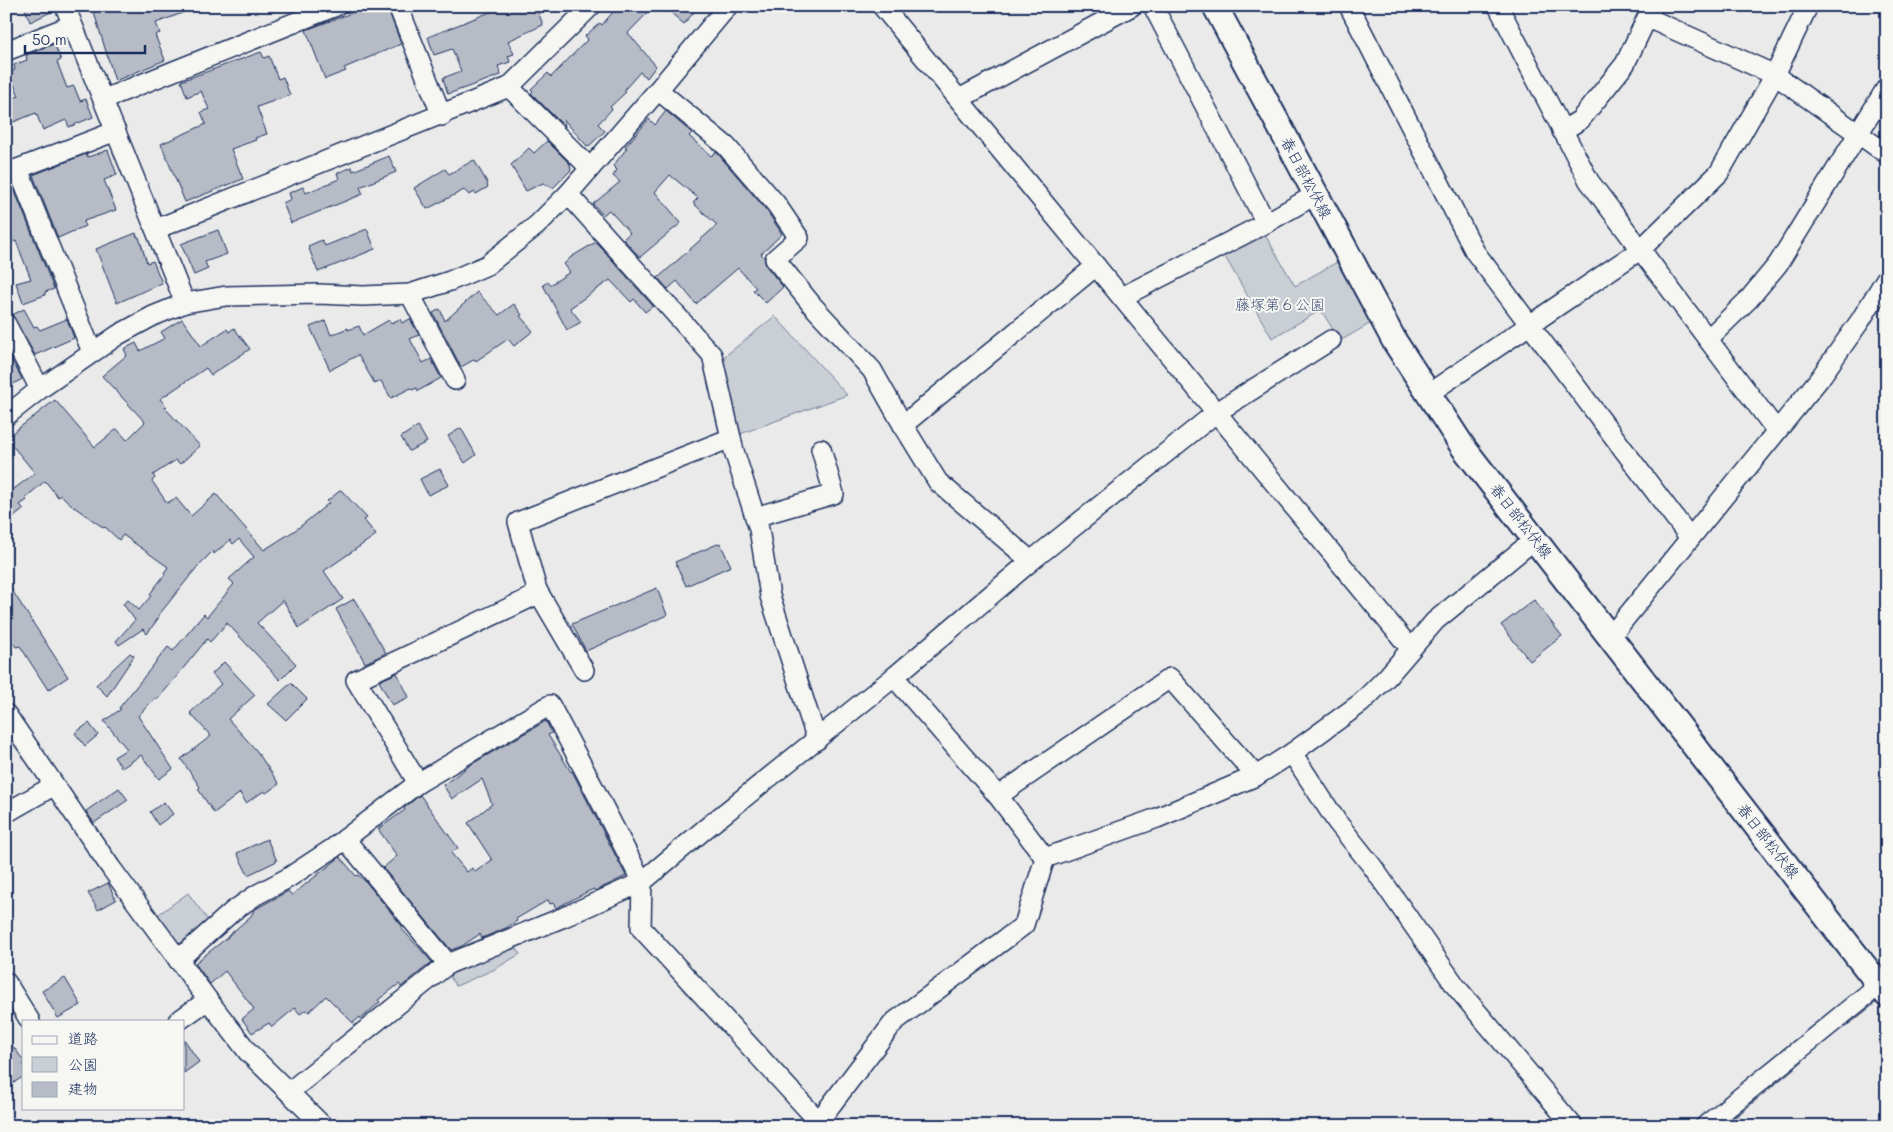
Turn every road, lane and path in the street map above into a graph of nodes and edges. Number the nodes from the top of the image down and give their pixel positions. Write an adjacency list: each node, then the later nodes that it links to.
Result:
1 (65, 6): 14 (street)
2 (336, 6): 20 (street)
3 (398, 6): 22 (street)
4 (591, 6): 17 (street)
5 (728, 6): 19 (street)
6 (882, 6): 21 (street)
7 (1132, 6): 21 (street)
8 (1153, 6): 31 (street)
9 (1215, 6): 30 (main road, 春日部松伏線)
10 (1349, 6): 40 (street)
11 (1498, 6): 24 (street)
12 (1808, 6): 16 (street)
13 (1650, 12): 16 (street); 24 (street)
14 (72, 25): 15 (street); 20 (street)
15 (6, 51)
16 (1775, 75): 25 (street); 33 (street)
17 (509, 87): 22 (street); 27 (street)
18 (1887, 87): 25 (street)
19 (658, 90): 27 (street); 49 (street)
20 (104, 99): 23 (street)
21 (959, 99): 34 (street)
22 (442, 116): 32 (street)
23 (116, 131): 28 (street); 32 (street)
24 (1562, 131): 33 (street)
25 (1859, 134): 26 (street); 41 (street)
26 (1887, 154)
27 (590, 168): 29 (street)
28 (12, 171): 43 (street)
29 (568, 194): 36 (street); 51 (street)
30 (1315, 195): 31 (street); 46 (main road, 春日部松伏線)
31 (1266, 224): 37 (street)
32 (156, 230): 38 (street)
33 (1640, 250): 40 (street); 41 (street)
34 (1096, 266): 37 (street); 49 (street)
35 (1887, 276): 50 (street)
36 (410, 294): 38 (street); 44 (street)
37 (1122, 297): 47 (street)
38 (185, 303): 43 (street)
39 (6, 324): 45 (street)
40 (1531, 324): 46 (street); 54 (street)
41 (1708, 339): 50 (street)
42 (1331, 340): 47 (street)
43 (92, 352): 45 (street)
44 (455, 380)
45 (40, 389): 48 (street)
46 (1428, 394): 55 (main road, 春日部松伏線)
47 (1216, 412): 56 (street); 59 (street)
48 (6, 416)
49 (903, 425): 56 (street)
50 (1776, 430): 54 (street)
51 (731, 438): 53 (street); 57 (street)
52 (821, 449): 53 (street)
53 (756, 517): 63 (street)
54 (1690, 538): 58 (street)
55 (1535, 539): 58 (main road, 春日部松伏線); 59 (street)
56 (1031, 561): 61 (street)
57 (537, 590): 60 (street); 66 (street)
58 (1610, 637): 76 (main road, 春日部松伏線)
59 (1410, 648): 64 (street)
60 (584, 670)
61 (894, 677): 63 (street); 68 (street)
62 (6, 714): 67 (street)
63 (817, 740): 72 (street)
64 (1292, 753): 65 (street); 83 (street)
65 (1256, 776): 68 (street); 71 (street)
66 (418, 782): 70 (street); 72 (street)
67 (54, 786): 69 (street); 73 (street)
68 (998, 796): 71 (street)
69 (6, 813)
70 (345, 839): 73 (street); 74 (street)
71 (1045, 858): 81 (street)
72 (642, 882): 74 (street); 81 (street)
73 (178, 960): 77 (street)
74 (448, 964): 80 (street)
75 (6, 982): 78 (street)
76 (1883, 990): 84 (street)
77 (208, 1000): 79 (street); 80 (street)
78 (29, 1020)
79 (179, 1020)
80 (289, 1092): 82 (street)
81 (819, 1124)
82 (324, 1126)
83 (1572, 1126)
84 (1705, 1126)

